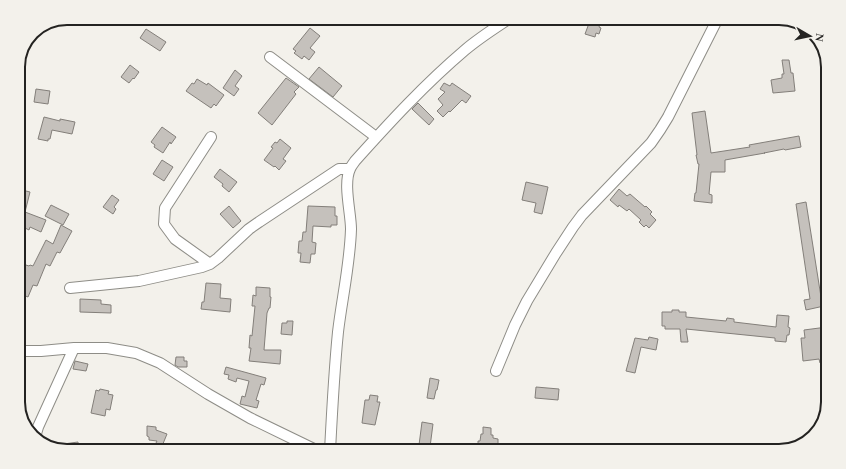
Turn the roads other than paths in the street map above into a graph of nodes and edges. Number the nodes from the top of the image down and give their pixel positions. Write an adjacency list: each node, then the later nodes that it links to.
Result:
1 (500, 25): 5 (street)
2 (714, 25): 11 (street)
3 (270, 57): 5 (street)
4 (211, 136): 7 (street)
5 (376, 138): 6 (street)
6 (349, 169): 7 (street); 14 (street)
7 (210, 264): 8 (street)
8 (70, 288)
9 (74, 348): 10 (street); 12 (street); 13 (street)
10 (25, 351)
11 (496, 371)
12 (37, 432)
13 (304, 444)
14 (330, 444)

